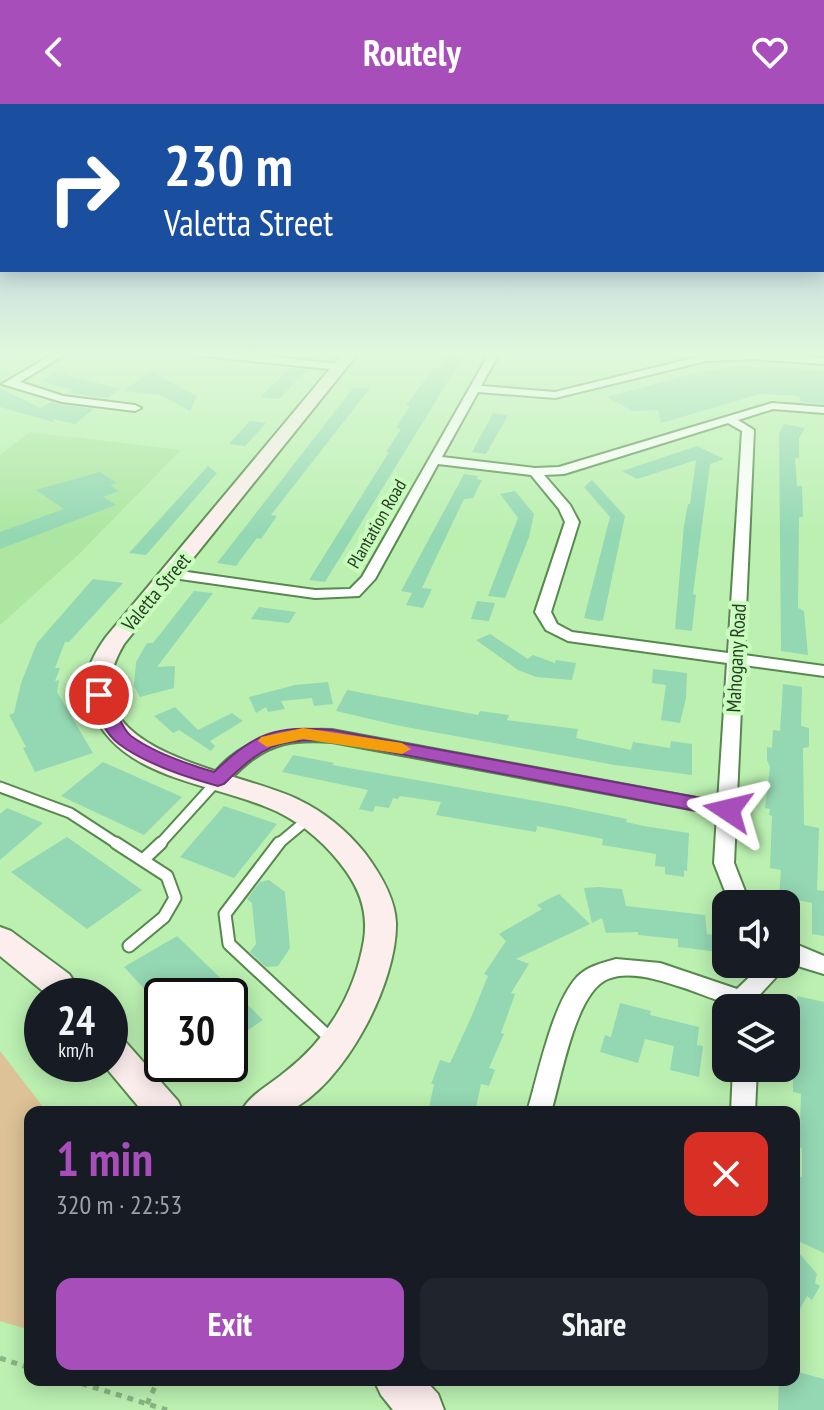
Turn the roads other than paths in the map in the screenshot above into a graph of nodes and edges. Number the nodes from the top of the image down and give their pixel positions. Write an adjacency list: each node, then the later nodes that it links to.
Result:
1 (302, 413): 7 (street, Valetta Street)
2 (462, 413): 5 (street, Plantation Road)
3 (751, 413): 4 (street)
4 (730, 420): 6 (street); 8 (street, Mahogany Road)
5 (434, 460): 6 (street); 7 (street, Plantation Road)
6 (535, 472): 8 (street)
7 (173, 574): 10 (street, Valetta Street)
8 (736, 659): 9 (street); 12 (street, Mahogany Road)
9 (824, 671)
10 (218, 780): 12 (street); 13 (street, Valetta Street); 14 (lane)
11 (0, 787): 14 (lane)
12 (728, 810): 15 (street, Mahogany Road)
13 (310, 818): 24 (street, Valetta Street); 24 (lane)
14 (143, 860): 17 (lane)
15 (735, 890)
16 (0, 939): 20 (street)
17 (129, 946)
18 (800, 959): 19 (street)
19 (824, 965)
20 (51, 978)
21 (765, 978): 23 (street)
22 (715, 994): 29 (street)
23 (752, 994)
24 (337, 1045): 28 (street, Valetta Street)
25 (128, 1069): 27 (street)
26 (744, 1082): 30 (street)
27 (160, 1106)
28 (267, 1106)
29 (541, 1106)
30 (743, 1106)
31 (401, 1386): 32 (street)
32 (422, 1410)

